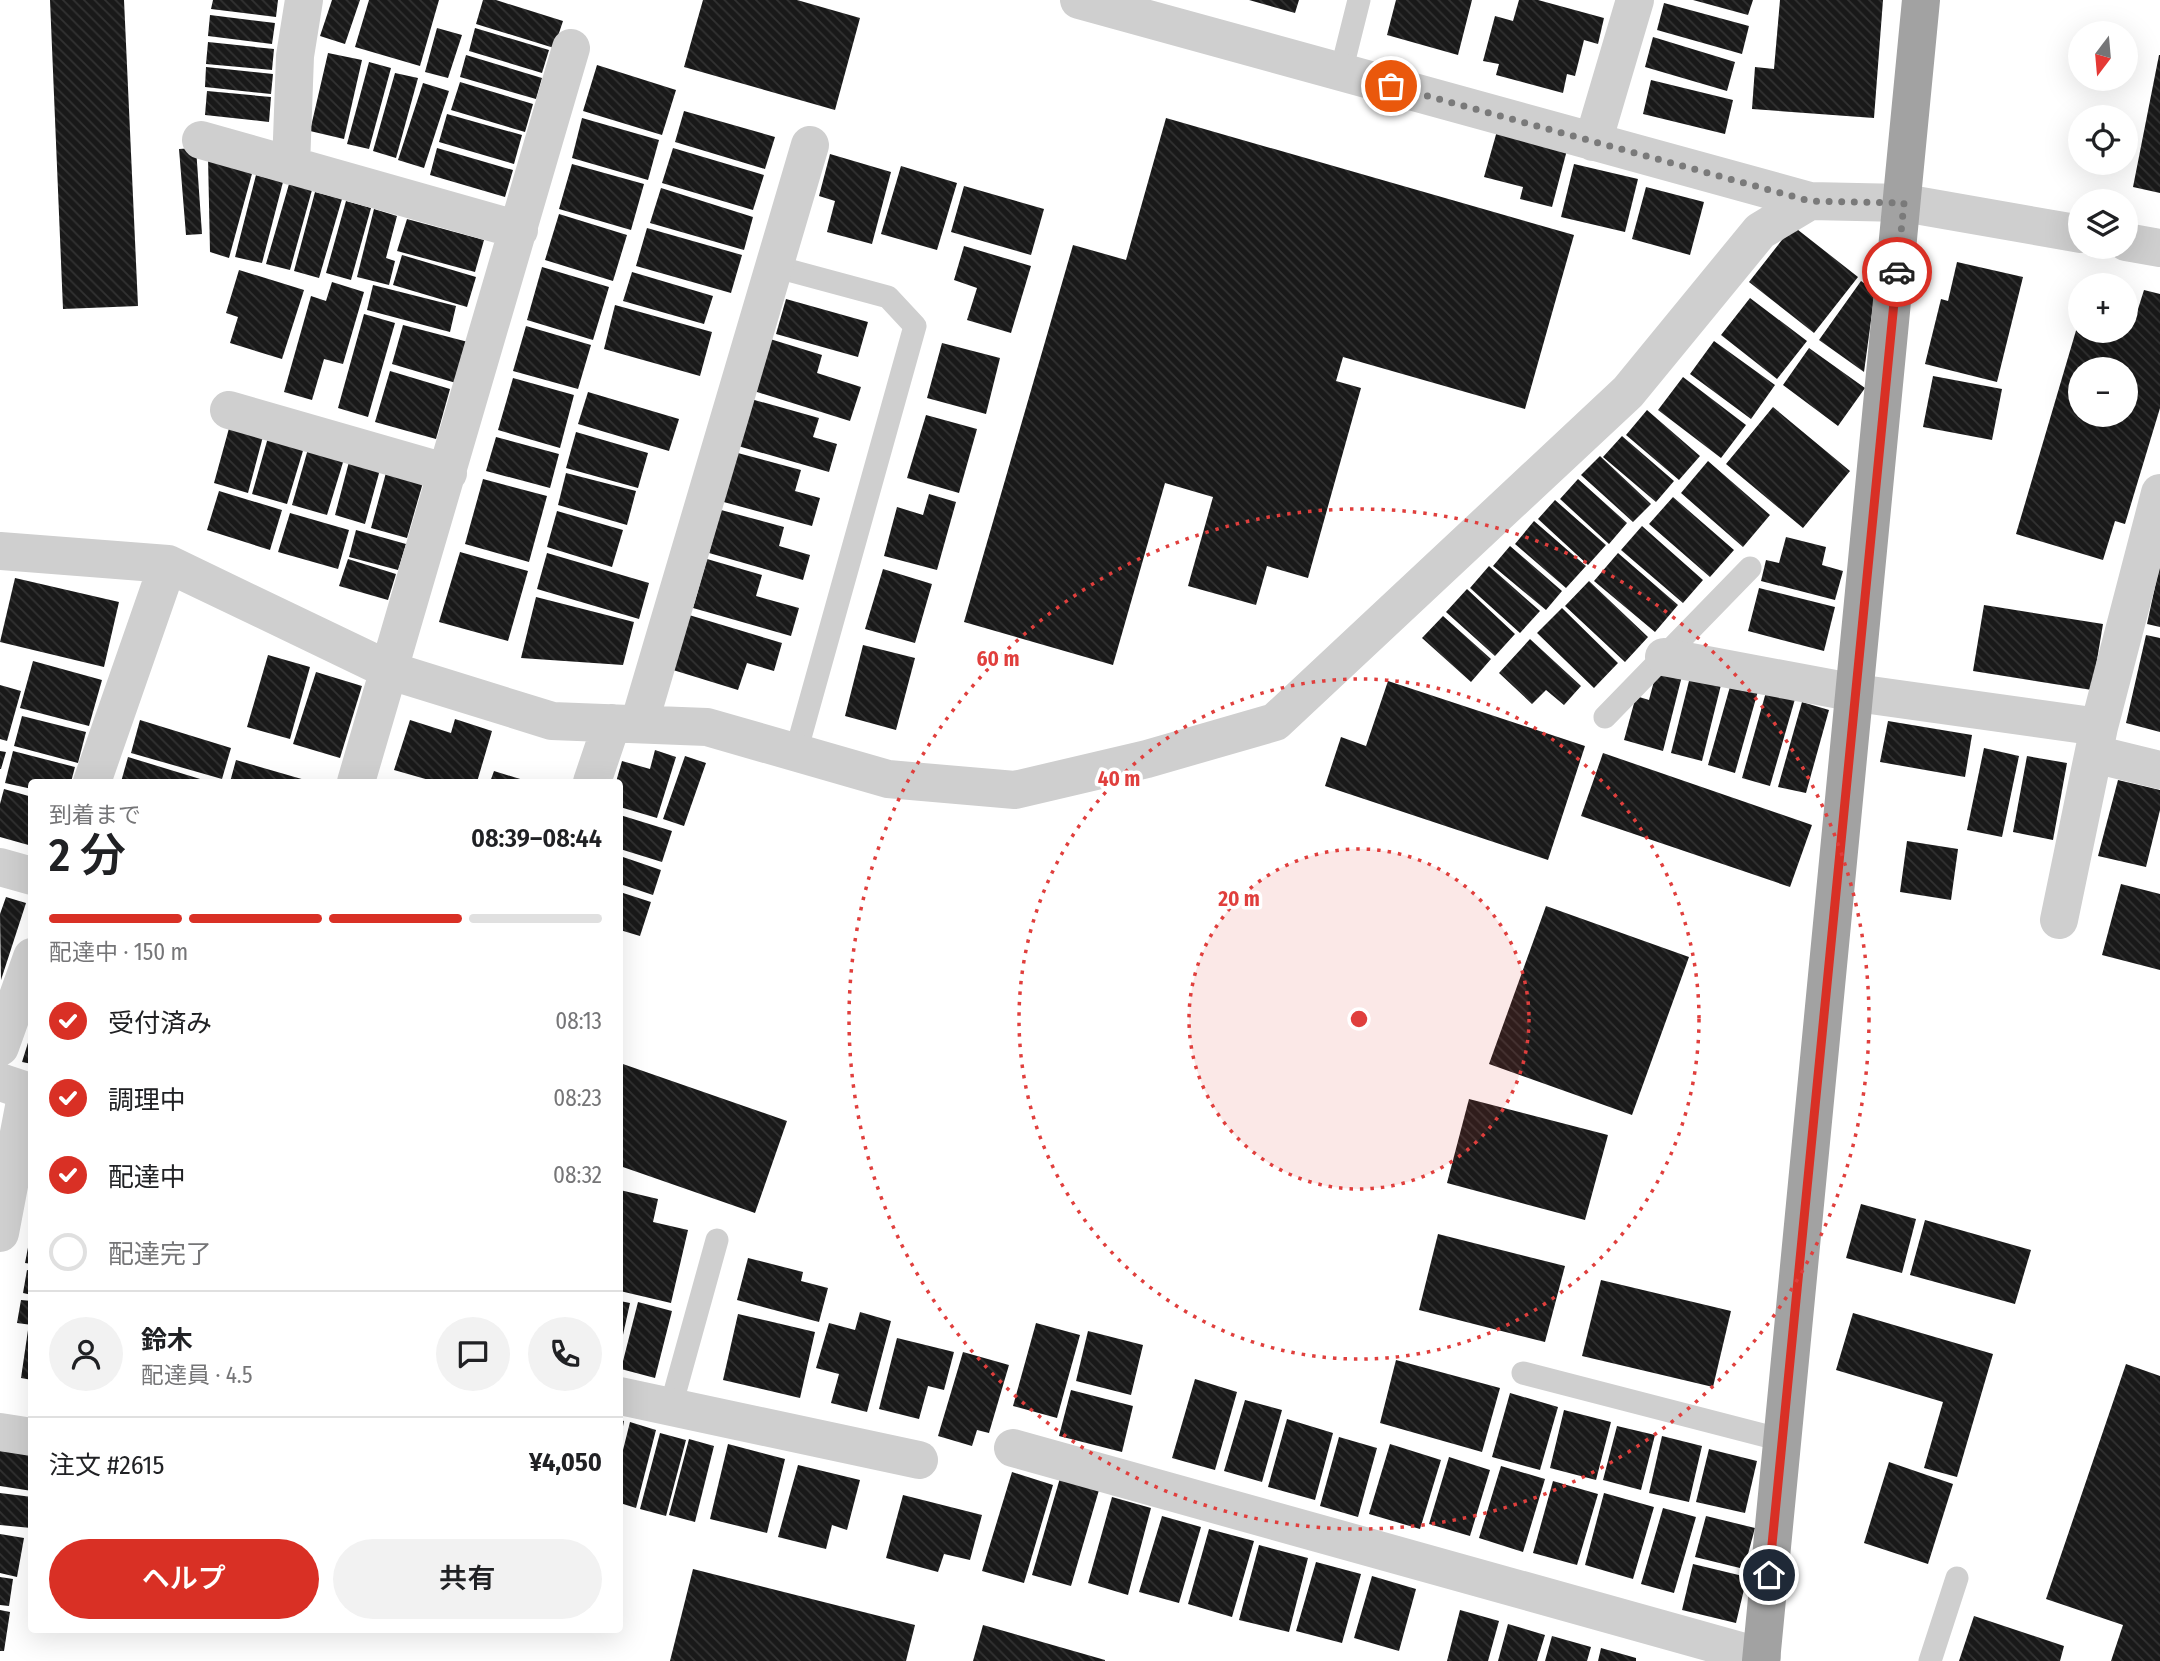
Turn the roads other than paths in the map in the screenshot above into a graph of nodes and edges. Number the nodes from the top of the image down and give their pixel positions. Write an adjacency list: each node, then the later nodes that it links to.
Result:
1 (304, 0): 11 (street)
2 (1079, 0): 7 (street)
3 (1359, 0): 7 (lane)
4 (1635, 0): 9 (street)
5 (1921, 0): 13 (highway)
6 (572, 48): 14 (street)
7 (1341, 72): 9 (street)
8 (201, 140): 11 (street)
9 (1593, 142): 12 (street)
10 (810, 145): 18 (street)
11 (291, 166): 14 (street)
12 (1810, 201): 13 (street); 31 (street)
13 (1904, 203): 15 (street); 27 (highway)
14 (519, 230): 20 (street)
15 (2068, 232)
16 (2138, 244): 17 (street)
17 (2160, 248)
18 (773, 266): 29 (street); 31 (lane)
19 (229, 410): 20 (street)
20 (448, 473): 26 (street)
21 (2160, 493): 30 (street)
22 (0, 551): 23 (street)
23 (168, 564): 26 (street); 33 (street)
24 (1749, 568): 25 (lane)
25 (1664, 657): 27 (street); 28 (lane)
26 (391, 671): 29 (street); 34 (street)
27 (1856, 693): 30 (street); 49 (highway)
28 (1605, 718)
29 (625, 724): 31 (street); 35 (street)
30 (2097, 741): 32 (street); 38 (street)
31 (796, 752)
32 (2160, 770)
33 (93, 779)
34 (357, 779)
35 (594, 779)
36 (0, 867): 37 (street)
37 (28, 875)
38 (2059, 920)
39 (28, 968): 40 (street)
40 (0, 1047)
41 (0, 1082): 42 (street)
42 (0, 1233)
43 (717, 1240): 46 (lane)
44 (1523, 1373): 49 (lane)
45 (623, 1397): 46 (street)
46 (671, 1406): 51 (street)
47 (0, 1432): 48 (street)
48 (28, 1436)
49 (1783, 1440): 53 (highway)
50 (1013, 1448): 53 (street)
51 (919, 1460)
52 (1957, 1578): 54 (lane)
53 (1761, 1659)
54 (1930, 1661)

